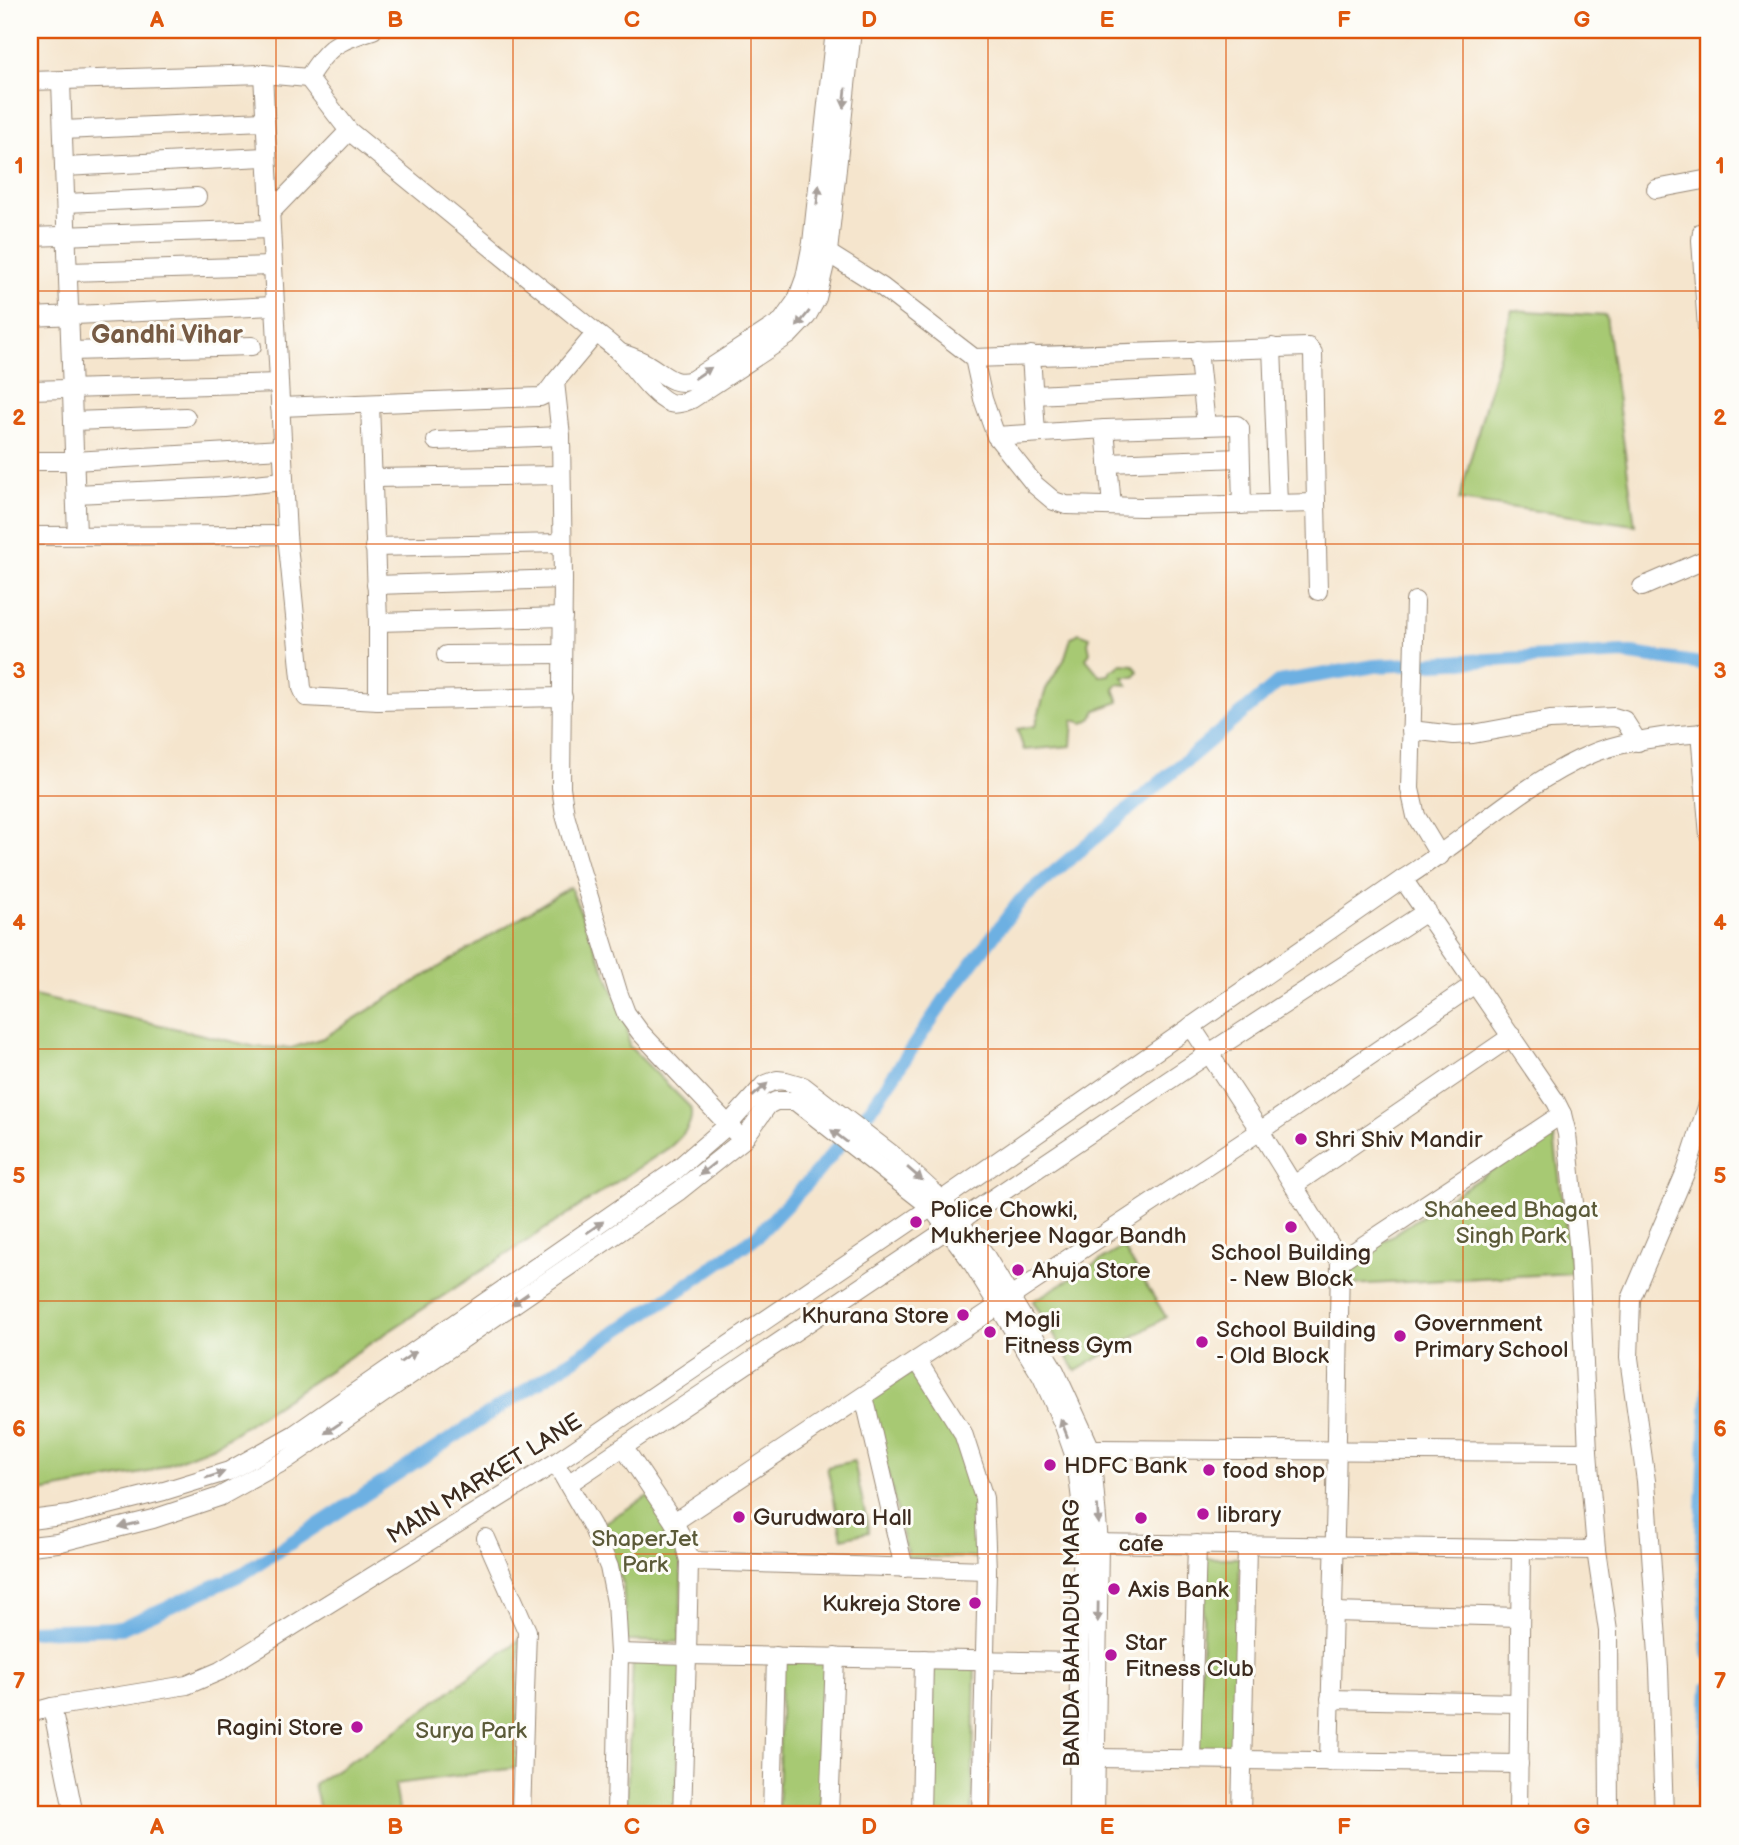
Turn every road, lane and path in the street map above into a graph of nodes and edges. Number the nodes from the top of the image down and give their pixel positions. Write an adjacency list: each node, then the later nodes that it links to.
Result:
1 (373, 30): 5 (street)
2 (835, 30): 21 (street, one-way to 2)
3 (852, 30): 21 (street, one-way to 21)
4 (262, 74): 5 (street); 7 (street); 8 (street)
5 (308, 78): 10 (street)
6 (30, 81): 7 (street)
7 (61, 81): 9 (street)
8 (264, 121): 9 (street); 11 (street)
9 (63, 130): 12 (street)
10 (349, 131): 17 (street); 27 (street)
11 (266, 157): 12 (street); 17 (street)
12 (64, 167): 16 (street)
13 (1709, 179): 14 (street)
14 (1656, 189)
15 (197, 197): 16 (street)
16 (66, 203): 20 (street)
17 (270, 221): 20 (street); 22 (street)
18 (1709, 229): 34 (street)
19 (30, 237): 20 (street)
20 (67, 237): 23 (street)
21 (820, 247): 27 (street); 33 (street)
22 (272, 266): 23 (street); 24 (street)
23 (69, 271): 26 (street)
24 (274, 306): 26 (street); 36 (street)
25 (30, 317): 26 (street)
26 (69, 317): 31 (street)
27 (596, 333): 35 (street)
28 (252, 346): 31 (street)
29 (1272, 347): 30 (street); 60 (street); 61 (street)
30 (1198, 350): 32 (street); 37 (street)
31 (71, 351): 38 (street)
32 (1031, 355): 33 (street); 40 (street)
33 (974, 358): 49 (street)
34 (1709, 358)
35 (555, 382): 41 (street); 48 (street)
36 (278, 383): 38 (street); 42 (street)
37 (1201, 387): 40 (street); 45 (street)
38 (72, 389): 39 (street); 44 (street)
39 (30, 390)
40 (1034, 395): 47 (street)
41 (370, 404): 42 (street); 57 (street)
42 (279, 407): 51 (street)
43 (186, 417): 44 (street)
44 (73, 421): 54 (street)
45 (1206, 425): 46 (street); 52 (street)
46 (1105, 429): 47 (street); 55 (street)
47 (1036, 433): 49 (street)
48 (561, 436): 50 (street); 56 (street)
49 (996, 436): 63 (street)
50 (436, 441)
51 (282, 449): 54 (street); 58 (street)
52 (1240, 458): 55 (street); 62 (street)
53 (30, 461): 54 (street)
54 (74, 461): 59 (street)
55 (1108, 463): 63 (street)
56 (561, 475): 57 (street); 67 (street)
57 (373, 478): 68 (street)
58 (284, 481): 59 (street); 65 (street)
59 (76, 494): 64 (street)
60 (1316, 502): 61 (street); 75 (street)
61 (1278, 503): 62 (street)
62 (1242, 505): 63 (street)
63 (1112, 506)
64 (77, 535): 65 (street); 66 (street)
65 (286, 535): 82 (street)
66 (30, 537)
67 (562, 543): 68 (street); 72 (street)
68 (374, 547): 73 (street)
69 (1709, 558): 71 (street)
70 (1709, 571): 71 (street)
71 (1673, 574): 74 (street)
72 (563, 579): 73 (street); 77 (street)
73 (376, 585): 78 (street)
74 (1642, 586)
75 (1318, 590)
76 (1415, 601): 83 (street)
77 (563, 617): 78 (street); 79 (street)
78 (378, 622): 82 (street)
79 (562, 654): 80 (street); 81 (street)
80 (446, 655)
81 (563, 697): 82 (street); 97 (street)
82 (378, 701)
83 (1411, 726): 84 (street); 87 (street)
84 (1638, 742): 85 (street, MAIN MARKET LANE); 87 (street, MAIN MARKET LANE)
85 (1705, 742): 86 (street)
86 (1709, 835)
87 (1440, 856): 88 (street, MAIN MARKET LANE)
88 (1403, 879): 89 (street); 91 (street, MAIN MARKET LANE)
89 (1427, 911): 90 (street); 93 (street)
90 (1476, 983): 92 (street); 98 (street)
91 (1191, 1026): 93 (street); 102 (street, MAIN MARKET LANE)
92 (1512, 1036): 96 (street); 101 (street)
93 (1208, 1054): 98 (street); 103 (street)
94 (801, 1099): 97 (street, one-way to 94); 99 (street); 100 (street, one-way to 94); 100 (street)
95 (1709, 1101): 159 (street)
96 (1562, 1114): 104 (street); 111 (street)
97 (728, 1125): 99 (street); 115 (street, one-way to 97)
98 (1260, 1131): 101 (street); 105 (street)
99 (743, 1139): 121 (street, one-way to 121)
100 (880, 1156): 102 (street, BANDA BAHADUR MARG)
101 (1294, 1185): 104 (street)
102 (936, 1203): 103 (street, BANDA BAHADUR MARG); 113 (street, MAIN MARKET LANE)
103 (954, 1226): 105 (street, BANDA BAHADUR MARG); 108 (street)
104 (1340, 1261): 110 (street)
105 (1005, 1301): 106 (street); 109 (street, BANDA BAHADUR MARG); 112 (street, BANDA BAHADUR MARG, one-way to 105)
106 (917, 1360): 107 (street); 127 (street)
107 (863, 1396): 116 (street); 126 (street)
108 (624, 1448): 114 (street); 116 (street)
109 (1091, 1449): 110 (street); 112 (street); 118 (street, BANDA BAHADUR MARG, one-way to 118)
110 (1336, 1450): 111 (street); 122 (street)
111 (1588, 1452): 124 (street)
112 (1076, 1460): 118 (street, BANDA BAHADUR MARG)
113 (555, 1463): 114 (street); 139 (street, MAIN MARKET LANE)
114 (568, 1484): 130 (street)
115 (30, 1520)
116 (674, 1522): 125 (street)
117 (486, 1538): 147 (street)
118 (1091, 1543): 119 (street); 136 (street, BANDA BAHADUR MARG); 141 (street, BANDA BAHADUR MARG, one-way to 141)
119 (1197, 1545): 120 (street); 142 (street)
120 (1247, 1545): 122 (street); 143 (street)
121 (30, 1546)
122 (1334, 1546): 123 (street); 128 (street)
123 (1521, 1548): 124 (street); 129 (street)
124 (1596, 1550): 158 (street)
125 (689, 1561): 126 (street); 131 (street)
126 (904, 1568): 127 (street)
127 (987, 1570): 135 (street)
128 (1333, 1612): 129 (street); 137 (street)
129 (1520, 1618): 138 (street)
130 (619, 1653): 131 (street); 148 (street)
131 (687, 1654): 132 (street); 149 (street)
132 (776, 1656): 133 (street); 150 (street)
133 (835, 1657): 134 (street); 151 (street)
134 (924, 1659): 135 (street); 152 (street)
135 (985, 1660): 136 (street); 153 (street)
136 (1079, 1662): 154 (street, BANDA BAHADUR MARG)
137 (1331, 1699): 138 (street); 144 (street)
138 (1519, 1703): 145 (street)
139 (52, 1707): 140 (street, MAIN MARKET LANE); 146 (street)
140 (30, 1713)
141 (1096, 1758): 142 (street); 155 (street, BANDA BAHADUR MARG)
142 (1191, 1759): 143 (street)
143 (1242, 1760): 144 (street); 156 (street)
144 (1329, 1762): 145 (street)
145 (1519, 1765): 157 (street)
146 (74, 1815)
147 (521, 1815)
148 (616, 1815)
149 (682, 1815)
150 (772, 1815)
151 (829, 1815)
152 (921, 1815)
153 (981, 1815)
154 (1078, 1815)
155 (1095, 1815)
156 (1241, 1815)
157 (1518, 1815)
158 (1609, 1815)
159 (1664, 1815)

